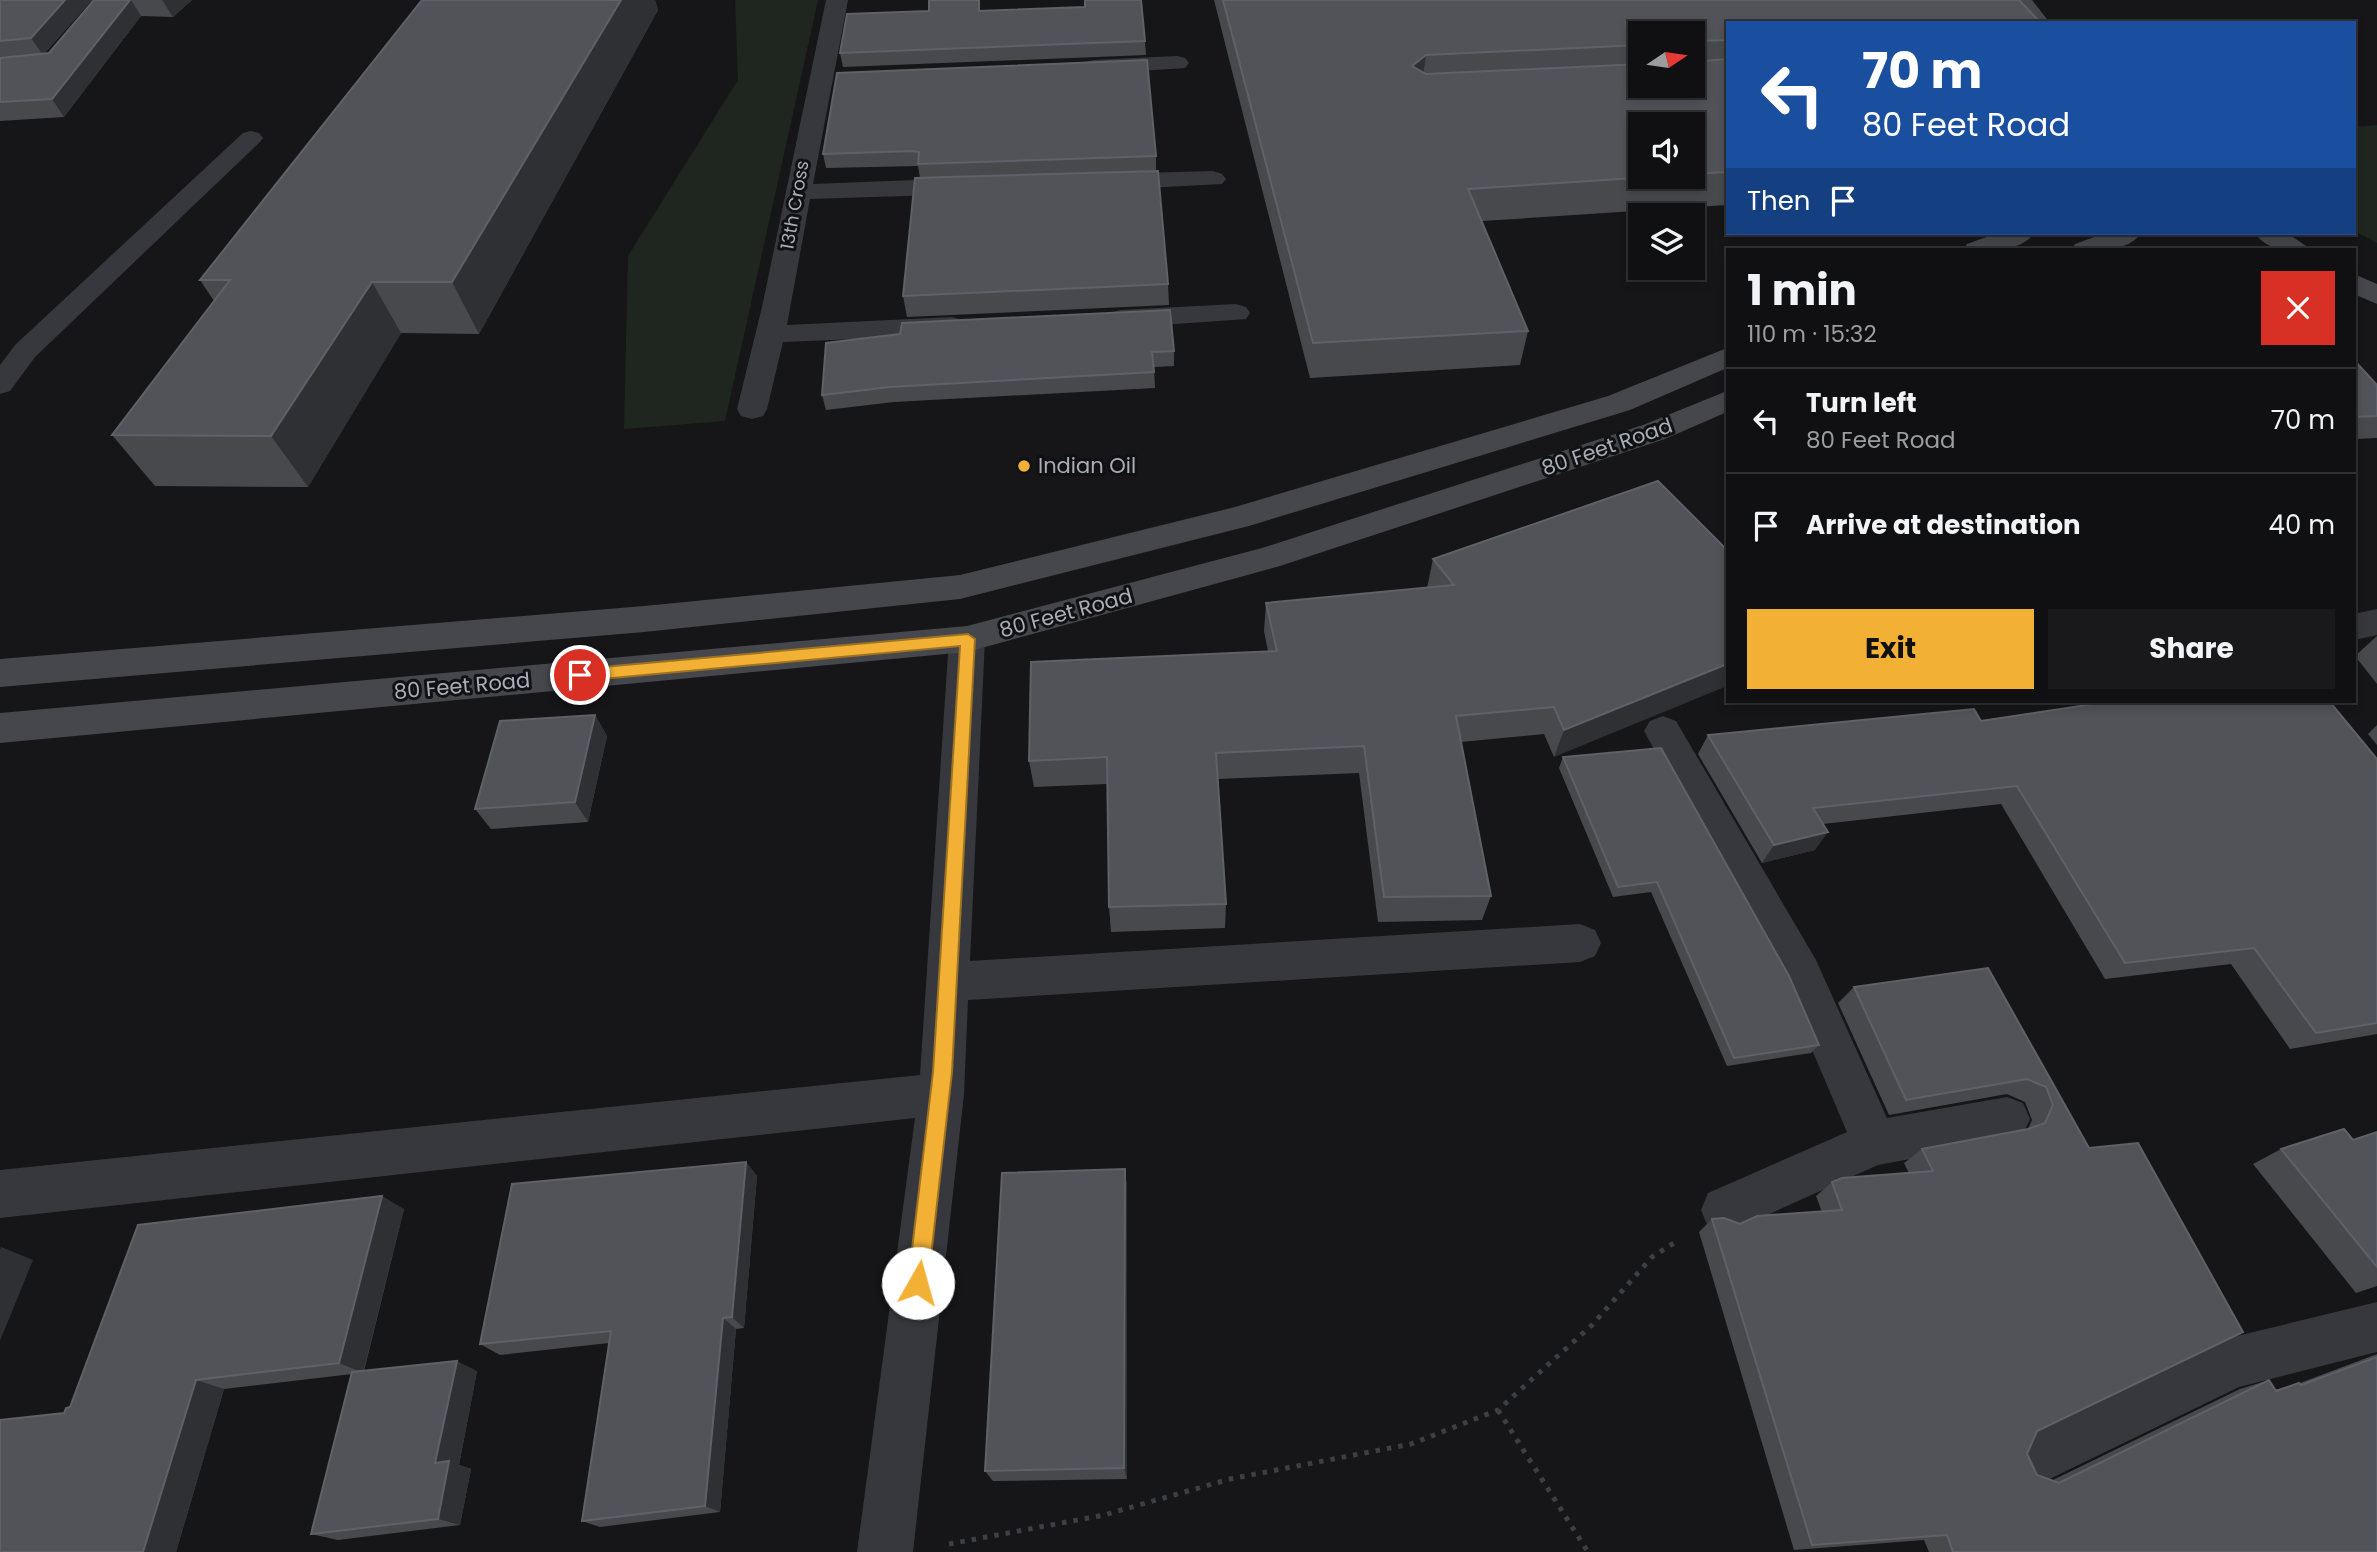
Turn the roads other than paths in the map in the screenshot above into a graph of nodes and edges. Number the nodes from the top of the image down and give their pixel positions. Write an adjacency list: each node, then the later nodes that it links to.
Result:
1 (837, 0): 7 (street, 13th Cross)
2 (2021, 0): 3 (main road)
3 (2037, 21)
4 (1177, 63): 5 (street)
5 (1067, 68)
6 (846, 76): 7 (street)
7 (819, 78): 12 (street, 13th Cross)
8 (251, 138): 26 (lane)
9 (1213, 179): 10 (street)
10 (1088, 183)
11 (991, 186): 12 (street)
12 (797, 192): 24 (street, 13th Cross)
13 (2016, 235): 16 (main road)
14 (2123, 235): 17 (main road)
15 (2272, 235): 18 (main road)
16 (1982, 248)
17 (2090, 248)
18 (2294, 248)
19 (2356, 283): 20 (main road)
20 (2377, 296)
21 (1236, 313): 22 (street)
22 (1100, 319)
23 (977, 325): 24 (street)
24 (772, 334): 28 (street, 13th Cross)
25 (1726, 357): 29 (main road, 80 Feet Road)
26 (0, 385)
27 (1726, 401): 30 (main road, 80 Feet Road)
28 (752, 409)
29 (1237, 518): 30 (main road); 34 (main road, 80 Feet Road)
30 (1268, 558): 33 (main road, 80 Feet Road)
31 (2377, 622): 32 (street)
32 (2356, 627)
33 (968, 639): 35 (main road, 80 Feet Road); 38 (street)
34 (0, 673)
35 (0, 728)
36 (1663, 731): 41 (street)
37 (1580, 943): 38 (street)
38 (949, 982): 39 (street)
39 (941, 1094): 42 (street); 46 (street)
40 (2007, 1119): 41 (street)
41 (1875, 1143): 43 (street)
42 (0, 1194)
43 (1725, 1210)
44 (2377, 1327): 45 (street)
45 (2033, 1460)
46 (886, 1552)

